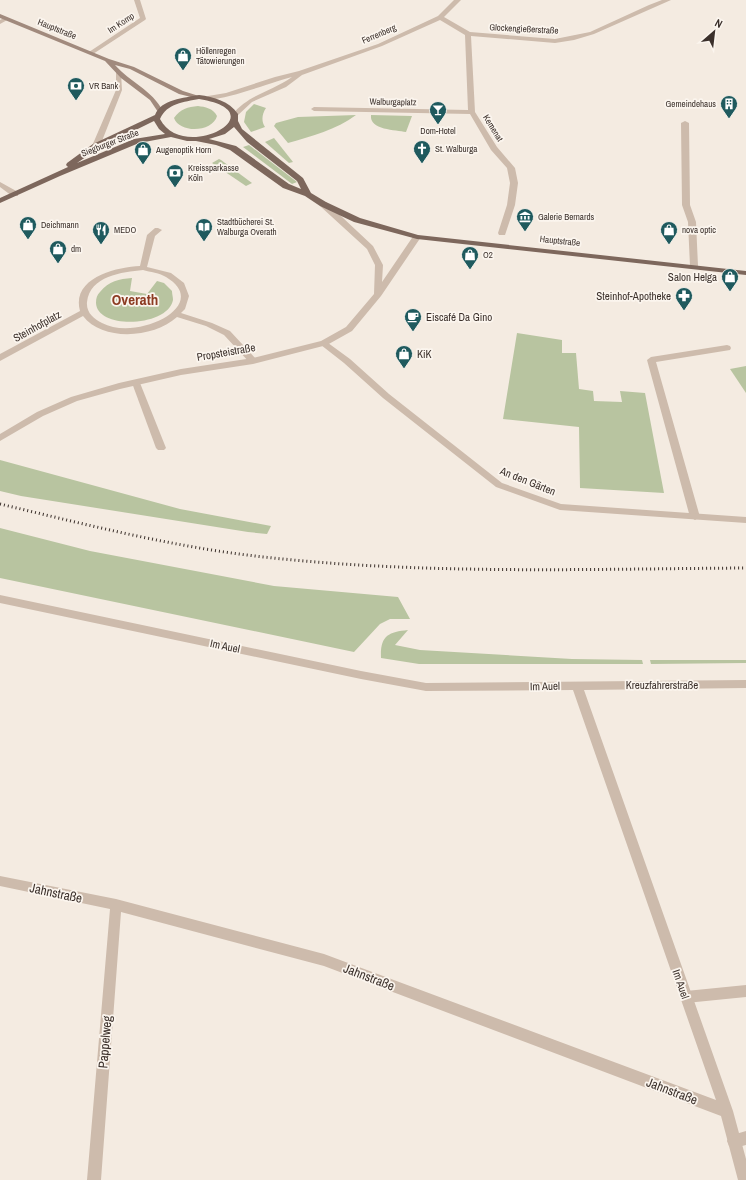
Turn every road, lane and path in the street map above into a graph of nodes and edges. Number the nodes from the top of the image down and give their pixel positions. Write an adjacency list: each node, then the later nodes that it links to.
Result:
1 (137, 0): 7 (street, Im Komp)
2 (458, 0): 4 (street, Ferrenberg)
3 (668, 0): 6 (street, Glockengießerstraße)
4 (440, 17): 6 (street); 10 (street, Ferrenberg)
5 (2, 19): 7 (main road, Hauptstraße)
6 (468, 34): 14 (street, Kemenat)
7 (91, 53): 8 (main road, Hauptstraße)
8 (107, 60): 9 (main road, Hauptstraße); 11 (main road, Hauptstraße)
9 (118, 73): 15 (main road, Hauptstraße); 20 (street)
10 (302, 73): 12 (street, Ferrenberg); 16 (street, Ferrenberg)
11 (199, 97): 12 (main road, Hauptstraße); 15 (main road, Siegburger Straße)
12 (208, 98): 16 (main road, Hauptstraße)
13 (314, 109): 14 (street, Walburgaplatz)
14 (472, 112): 28 (street, Kemenat)
15 (158, 114): 18 (main road); 20 (main road, Siegburger Straße)
16 (234, 118): 19 (main road); 24 (main road, Hauptstraße)
17 (685, 123): 30 (street)
18 (171, 135): 19 (main road, Hauptstraße); 21 (main road, Siegburger Straße)
19 (196, 139): 24 (main road, Hauptstraße)
20 (96, 146): 21 (main road, Siegburger Straße)
21 (57, 174): 23 (main road, Siegburger Straße)
22 (0, 184): 23 (street)
23 (15, 194): 25 (main road, Siegburger Straße)
24 (308, 194): 26 (main road, Hauptstraße)
25 (0, 201)
26 (323, 204): 29 (main road, Hauptstraße); 33 (street)
27 (158, 230): 31 (street)
28 (502, 233)
29 (417, 237): 30 (main road, Hauptstraße); 33 (street, Propsteistraße)
30 (694, 266): 32 (main road, Hauptstraße)
31 (143, 268): 34 (street); 35 (street)
32 (746, 273)
33 (378, 294): 36 (street, Propsteistraße)
34 (84, 312): 35 (street); 38 (street, Steinhofplatz)
35 (177, 314): 39 (street)
36 (324, 343): 39 (street, Propsteistraße); 43 (street, An den Gärten)
37 (727, 348): 43 (street)
38 (0, 358)
39 (253, 361): 40 (street, Propsteistraße)
40 (136, 382): 41 (street, Propsteistraße); 42 (street)
41 (0, 438)
42 (161, 448)
43 (695, 518): 44 (street, An den Gärten)
44 (746, 520)
45 (0, 599): 47 (street, Im Auel)
46 (746, 684): 47 (street, Kreuzfahrerstraße)
47 (577, 686): 51 (street, Im Auel)
48 (0, 881): 49 (street, Jahnstraße)
49 (116, 905): 52 (street, Jahnstraße); 54 (street, Pappelweg)
50 (746, 991): 51 (street)
51 (686, 997): 52 (street, Im Auel)
52 (726, 1111): 53 (street, Im Auel)
53 (740, 1140): 55 (street, Im Auel)
54 (94, 1180)
55 (746, 1180)

